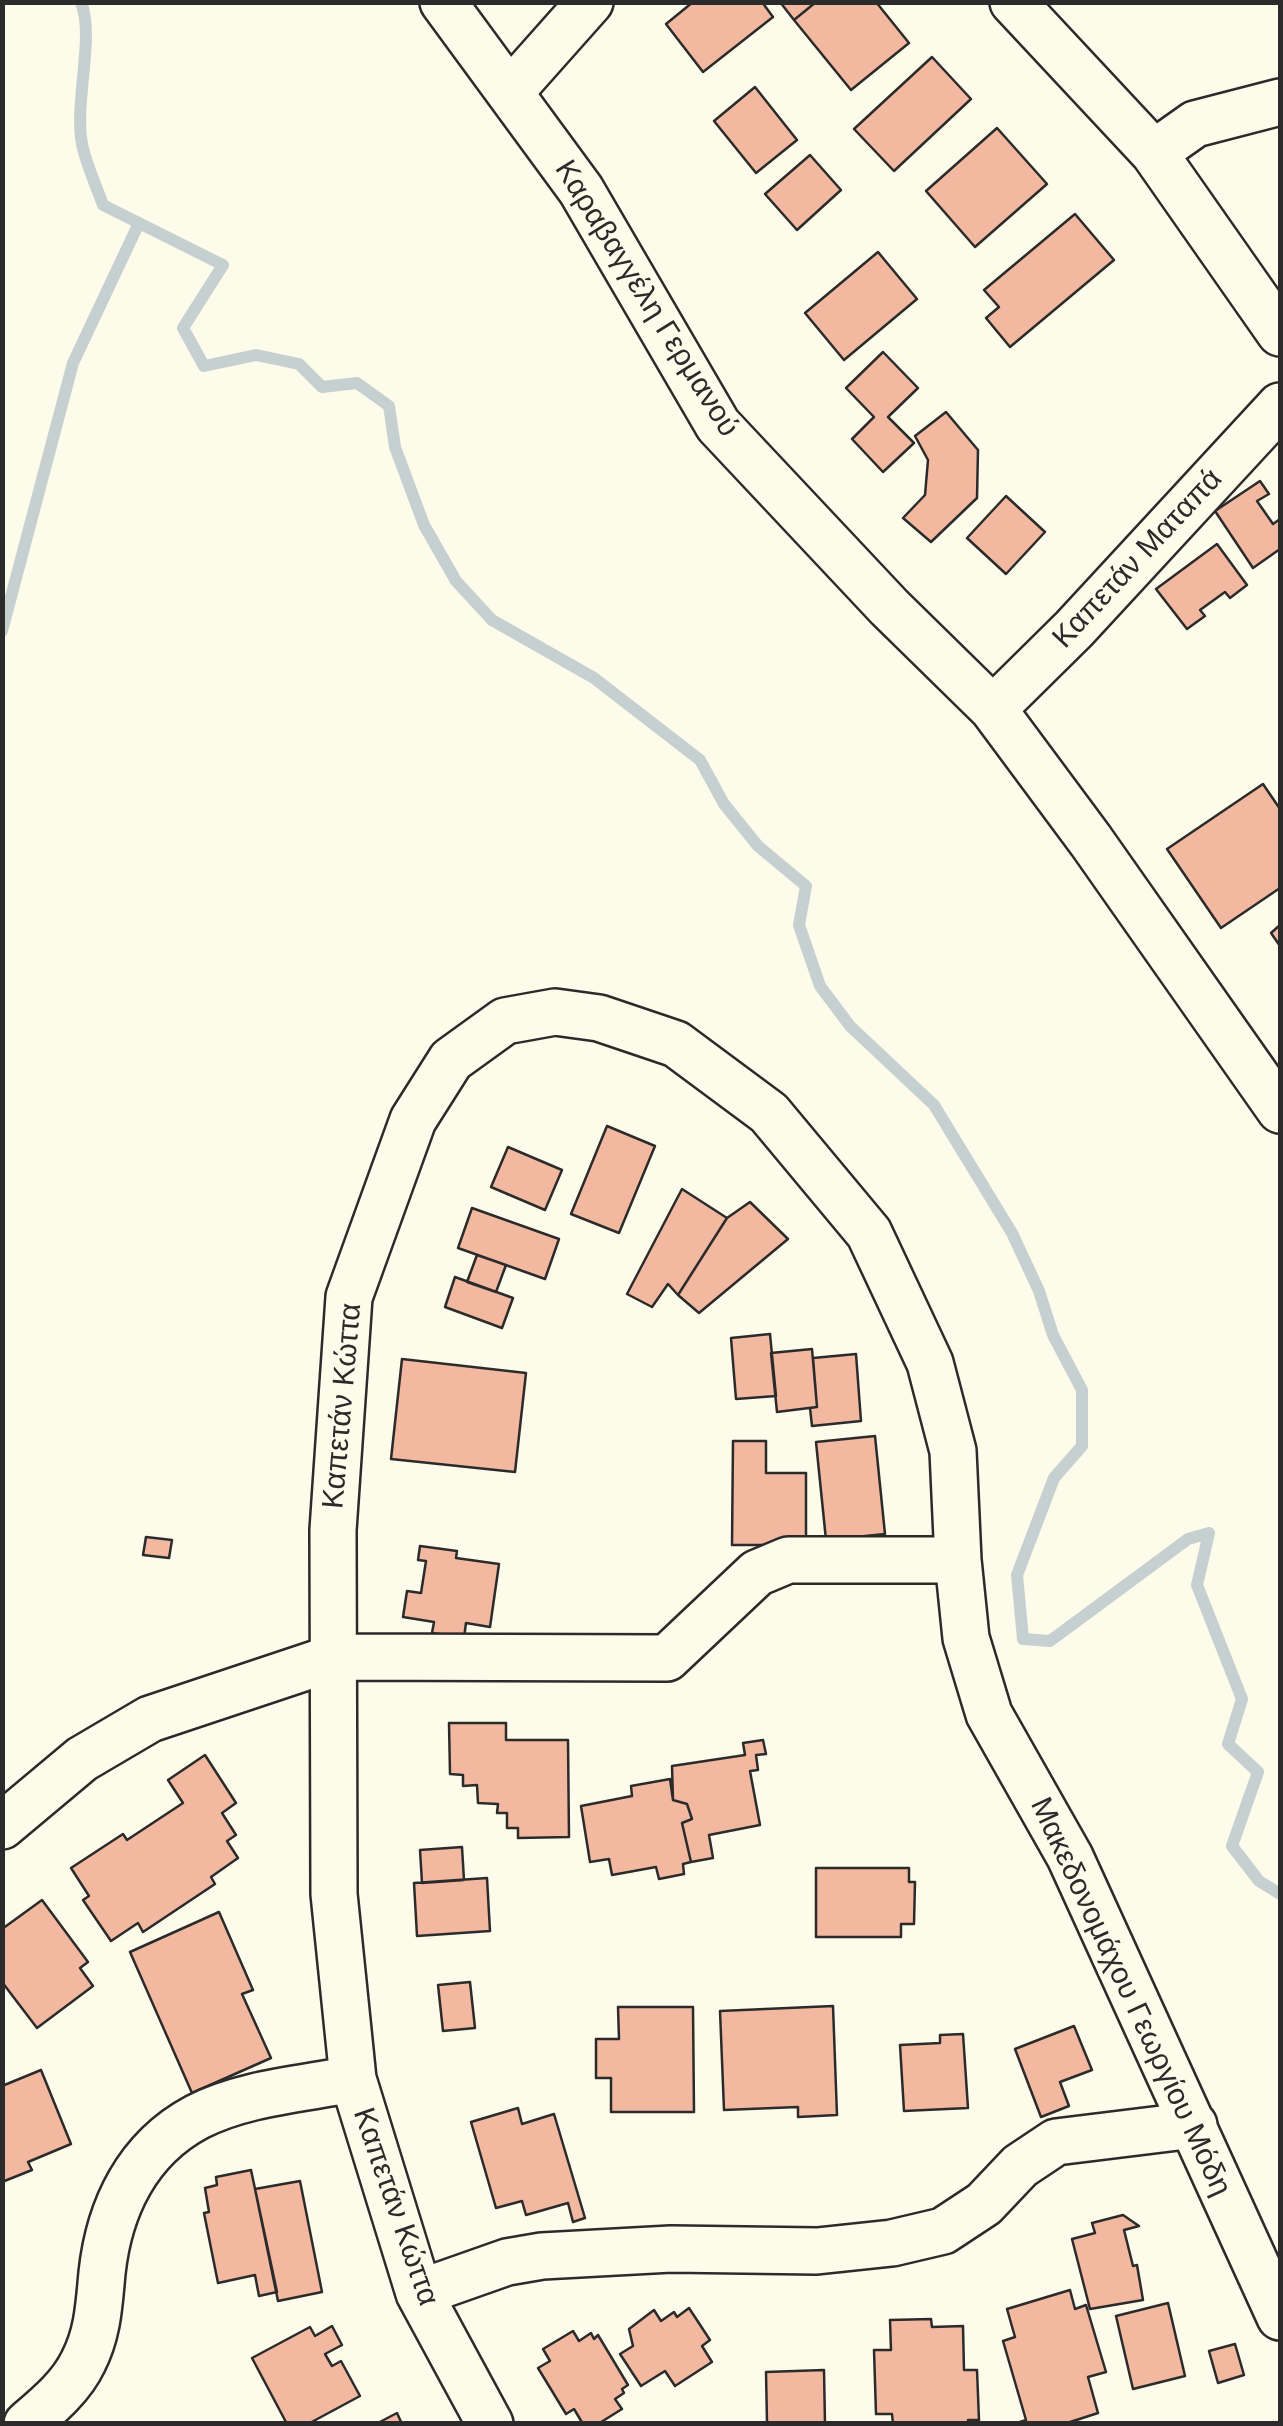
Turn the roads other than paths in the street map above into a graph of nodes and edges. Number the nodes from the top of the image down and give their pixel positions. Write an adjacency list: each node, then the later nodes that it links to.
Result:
1 (443, 2): 4 (street, Καραβαγγέλη Γερμανού)
2 (590, 2): 4 (street)
3 (1013, 2): 6 (street)
4 (510, 92): 9 (street, Καραβαγγέλη Γερμανού)
5 (1280, 102): 6 (street)
6 (1154, 153): 7 (street)
7 (1280, 332)
8 (1280, 406): 9 (street, Καπετάν Ματαπά)
9 (993, 709): 10 (street, Καραβαγγέλη Γερμανού)
10 (1280, 1110)
11 (958, 1560): 12 (street); 12 (street, Καπετάν Κώττα); 15 (street, Μακεδονομάχου Γεωργίου Μόδη)
12 (336, 1657): 13 (street); 14 (street, Καπετάν Κώττα)
13 (2, 1826)
14 (352, 2079): 16 (street, Καπετάν Κώττα); 18 (street)
15 (1194, 2125): 16 (street); 17 (street, Μακεδονομάχου Γεωργίου Μόδη)
16 (419, 2294): 19 (street, Καπετάν Κώττα)
17 (1280, 2317)
18 (26, 2424)
19 (490, 2424)

